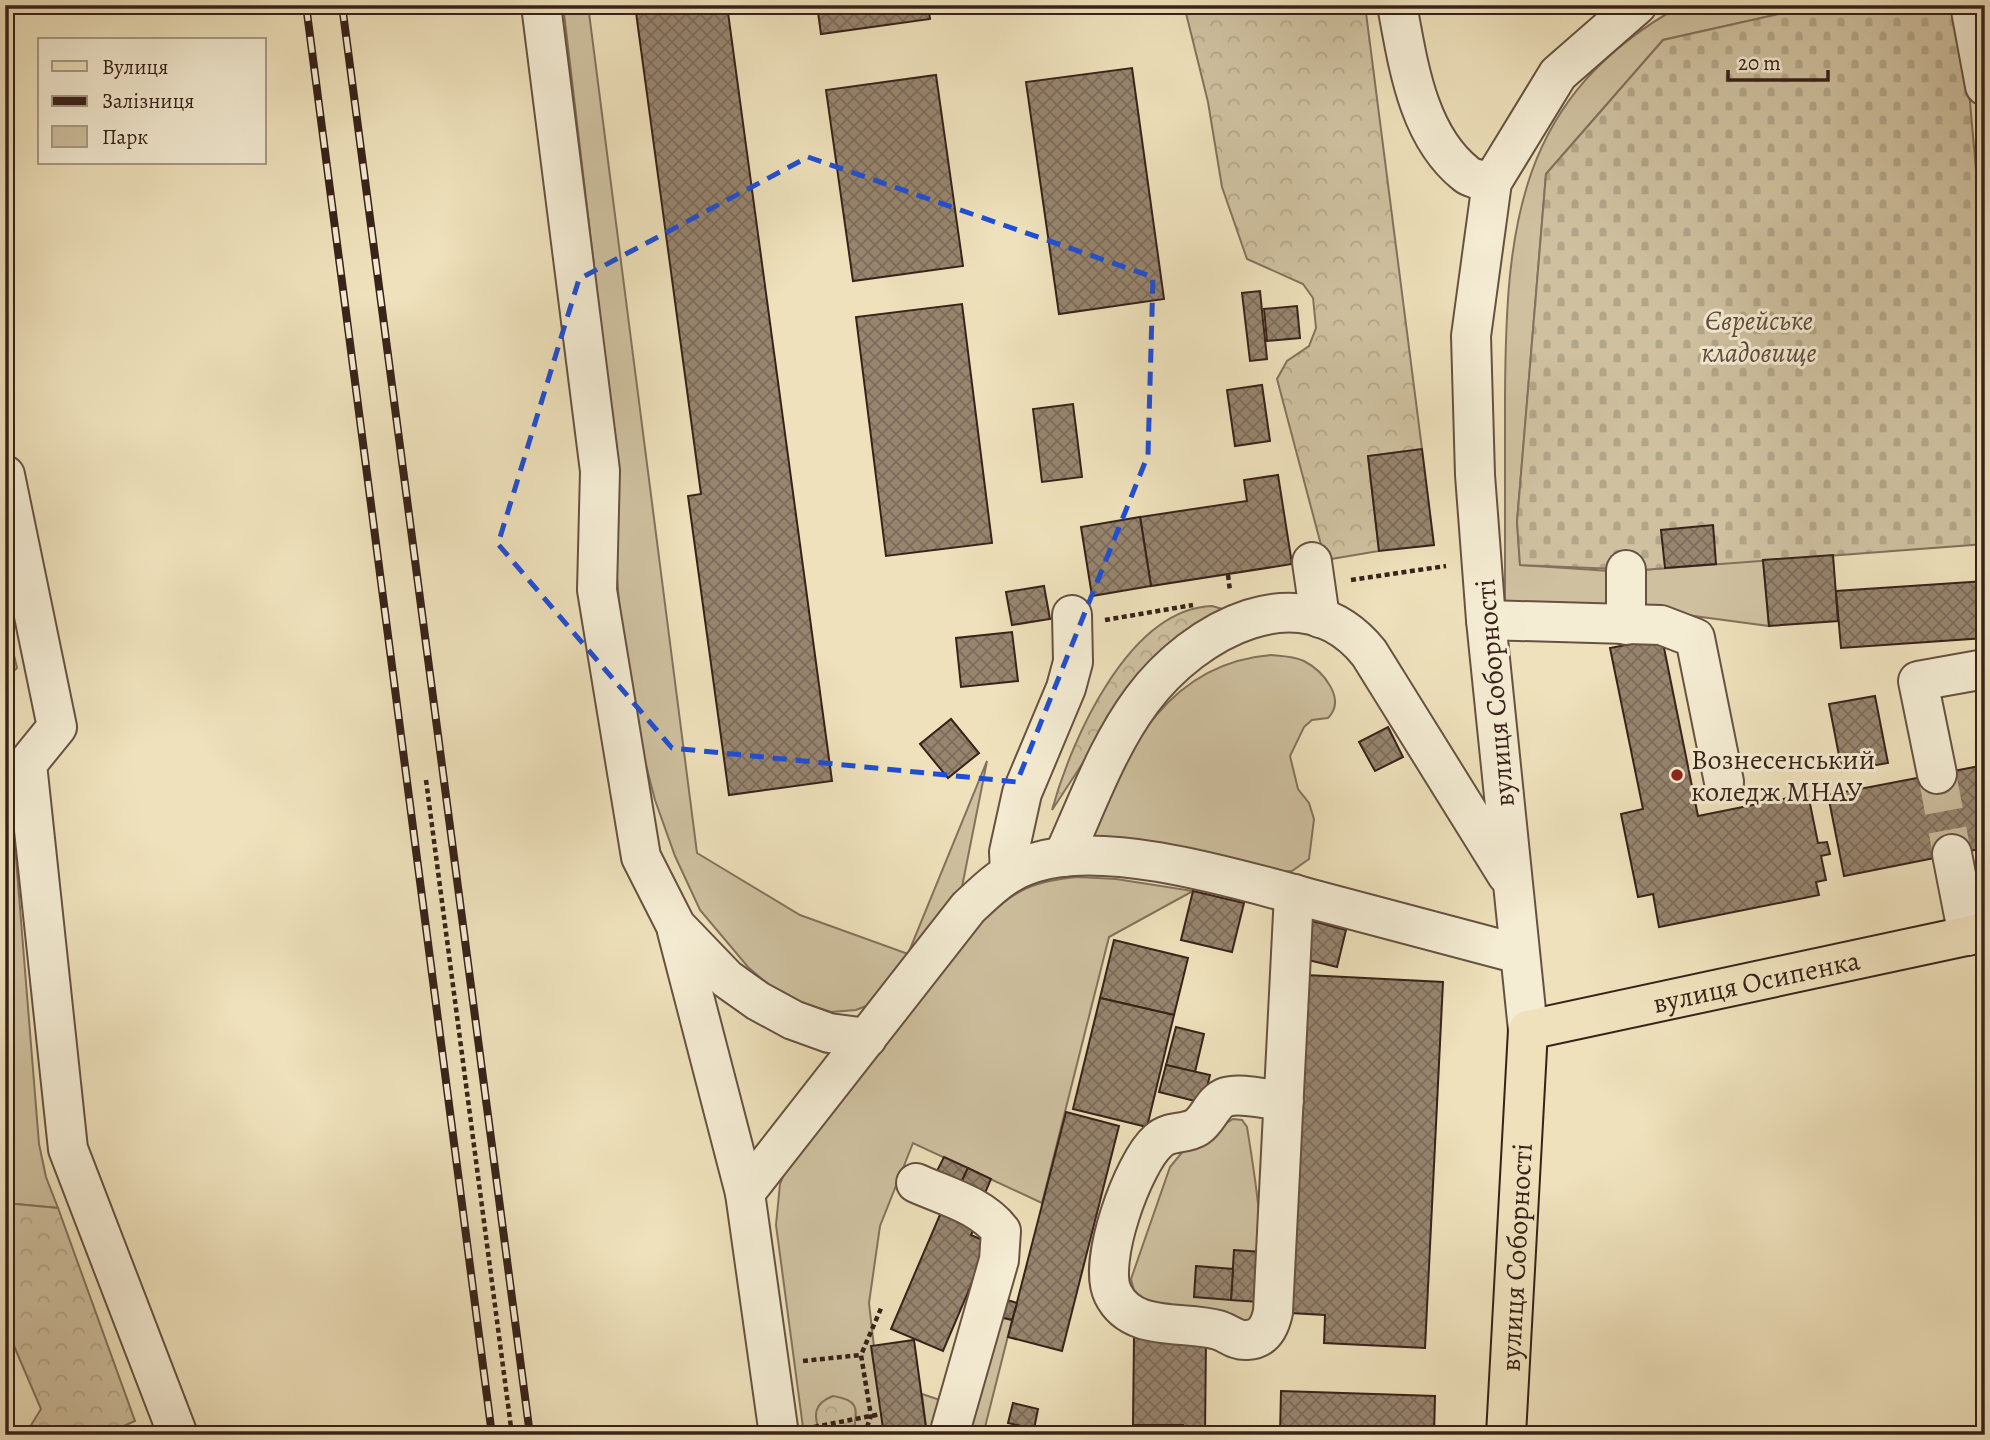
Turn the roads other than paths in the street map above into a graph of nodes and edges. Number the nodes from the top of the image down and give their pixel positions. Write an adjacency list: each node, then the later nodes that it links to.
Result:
1 (541, 5): 22 (street)
2 (1397, 5): 6 (street)
3 (1637, 5): 6 (street, вулиця Соборності)
4 (1970, 5): 5 (street)
5 (1985, 86)
6 (1492, 183): 12 (street, вулиця Соборності)
7 (5, 475): 30 (street)
8 (1626, 570): 13 (street)
9 (1327, 572): 11 (street)
10 (1072, 615): 19 (street)
11 (1320, 618): 18 (street); 20 (street)
12 (1486, 620): 13 (street); 20 (street, вулиця Соборності)
13 (1626, 625): 16 (street)
14 (1985, 669): 15 (street)
15 (1937, 774)
16 (1724, 782)
17 (1952, 855): 23 (street)
18 (1063, 857): 19 (street); 21 (street)
19 (1010, 872): 26 (street)
20 (1511, 882): 24 (street, вулиця Соборності)
21 (1294, 894): 24 (street); 27 (street)
22 (676, 926): 26 (street); 29 (street)
23 (1976, 934): 25 (main road, вулиця Осипенка)
24 (1519, 954): 25 (street, вулиця Соборності)
25 (1528, 1030): 33 (main road, вулиця Соборності)
26 (867, 1038): 29 (street)
27 (1284, 1101): 27 (street)
28 (916, 1183): 32 (street)
29 (745, 1193): 31 (street)
30 (178, 1435)
31 (779, 1435)
32 (949, 1435)
33 (1506, 1435)

